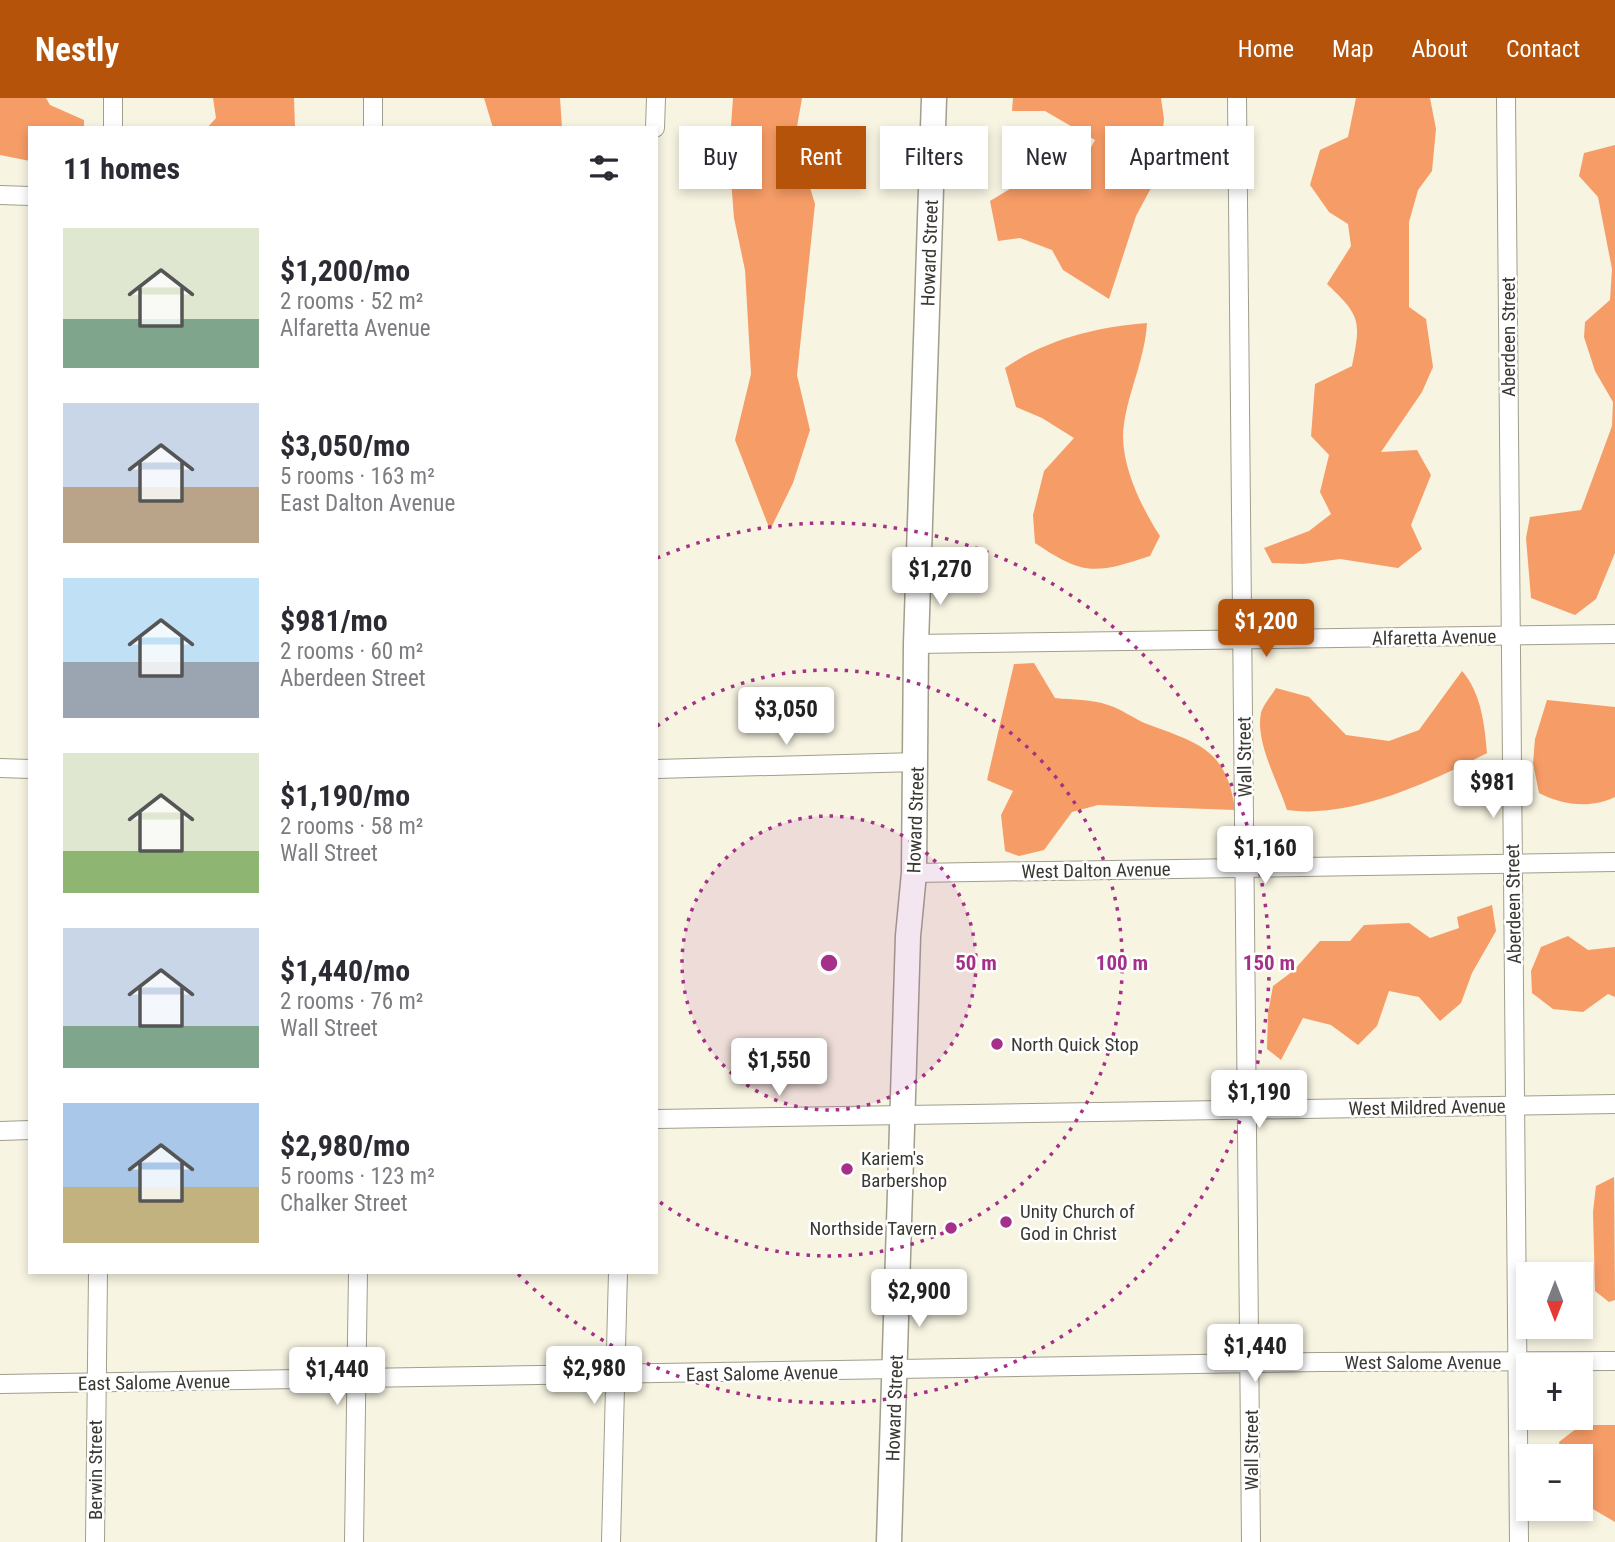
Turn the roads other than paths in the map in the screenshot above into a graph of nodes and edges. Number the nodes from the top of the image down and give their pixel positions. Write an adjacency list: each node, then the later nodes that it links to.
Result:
1 (113, 98): 7 (street)
2 (373, 98): 8 (street)
3 (656, 98): 9 (street)
4 (934, 98): 15 (main road, Howard Street)
5 (1237, 98): 14 (street, Wall Street)
6 (1506, 98): 13 (street, Aberdeen Street)
7 (113, 126)
8 (373, 126)
9 (655, 126)
10 (0, 195): 11 (street)
11 (28, 196)
12 (1615, 634): 13 (street, Alfaretta Avenue)
13 (1510, 635): 14 (street, Alfaretta Avenue); 21 (street, Aberdeen Street)
14 (1242, 640): 15 (street, Alfaretta Avenue); 22 (street, Wall Street)
15 (916, 644): 16 (main road, Howard Street)
16 (917, 762): 19 (street); 23 (main road, Howard Street)
17 (0, 768): 18 (street)
18 (28, 769)
19 (658, 769)
20 (1615, 862): 21 (street, West Dalton Avenue)
21 (1514, 863): 22 (street, West Dalton Avenue); 25 (street, Aberdeen Street)
22 (1246, 867): 23 (street, West Dalton Avenue); 26 (street, Wall Street)
23 (914, 873): 27 (main road, Howard Street)
24 (1615, 1104): 25 (street, West Mildred Avenue)
25 (1516, 1105): 26 (street, West Mildred Avenue); 34 (street, Aberdeen Street)
26 (1248, 1110): 27 (street, West Mildred Avenue); 38 (street, Wall Street)
27 (903, 1114): 28 (street, West Mildred Avenue); 39 (main road, Howard Street)
28 (658, 1119)
29 (0, 1130): 30 (street)
30 (28, 1130)
31 (98, 1274): 43 (street, Berwin Street)
32 (358, 1274): 41 (street)
33 (618, 1274): 40 (street)
34 (1519, 1353)
35 (1516, 1361): 38 (street, West Salome Avenue)
36 (1593, 1361): 37 (street, West Salome Avenue)
37 (1615, 1361)
38 (1250, 1365): 39 (street, West Salome Avenue); 49 (street, Wall Street)
39 (895, 1369): 40 (street, East Salome Avenue); 48 (main road, Howard Street)
40 (614, 1376): 41 (street, East Salome Avenue); 47 (street)
41 (357, 1380): 43 (street, East Salome Avenue); 46 (street)
42 (0, 1384): 43 (street, East Salome Avenue)
43 (96, 1384): 45 (street, Berwin Street)
44 (1519, 1430): 50 (street, Aberdeen Street)
45 (95, 1542)
46 (354, 1542)
47 (611, 1542)
48 (890, 1542)
49 (1251, 1542)
50 (1519, 1542)

